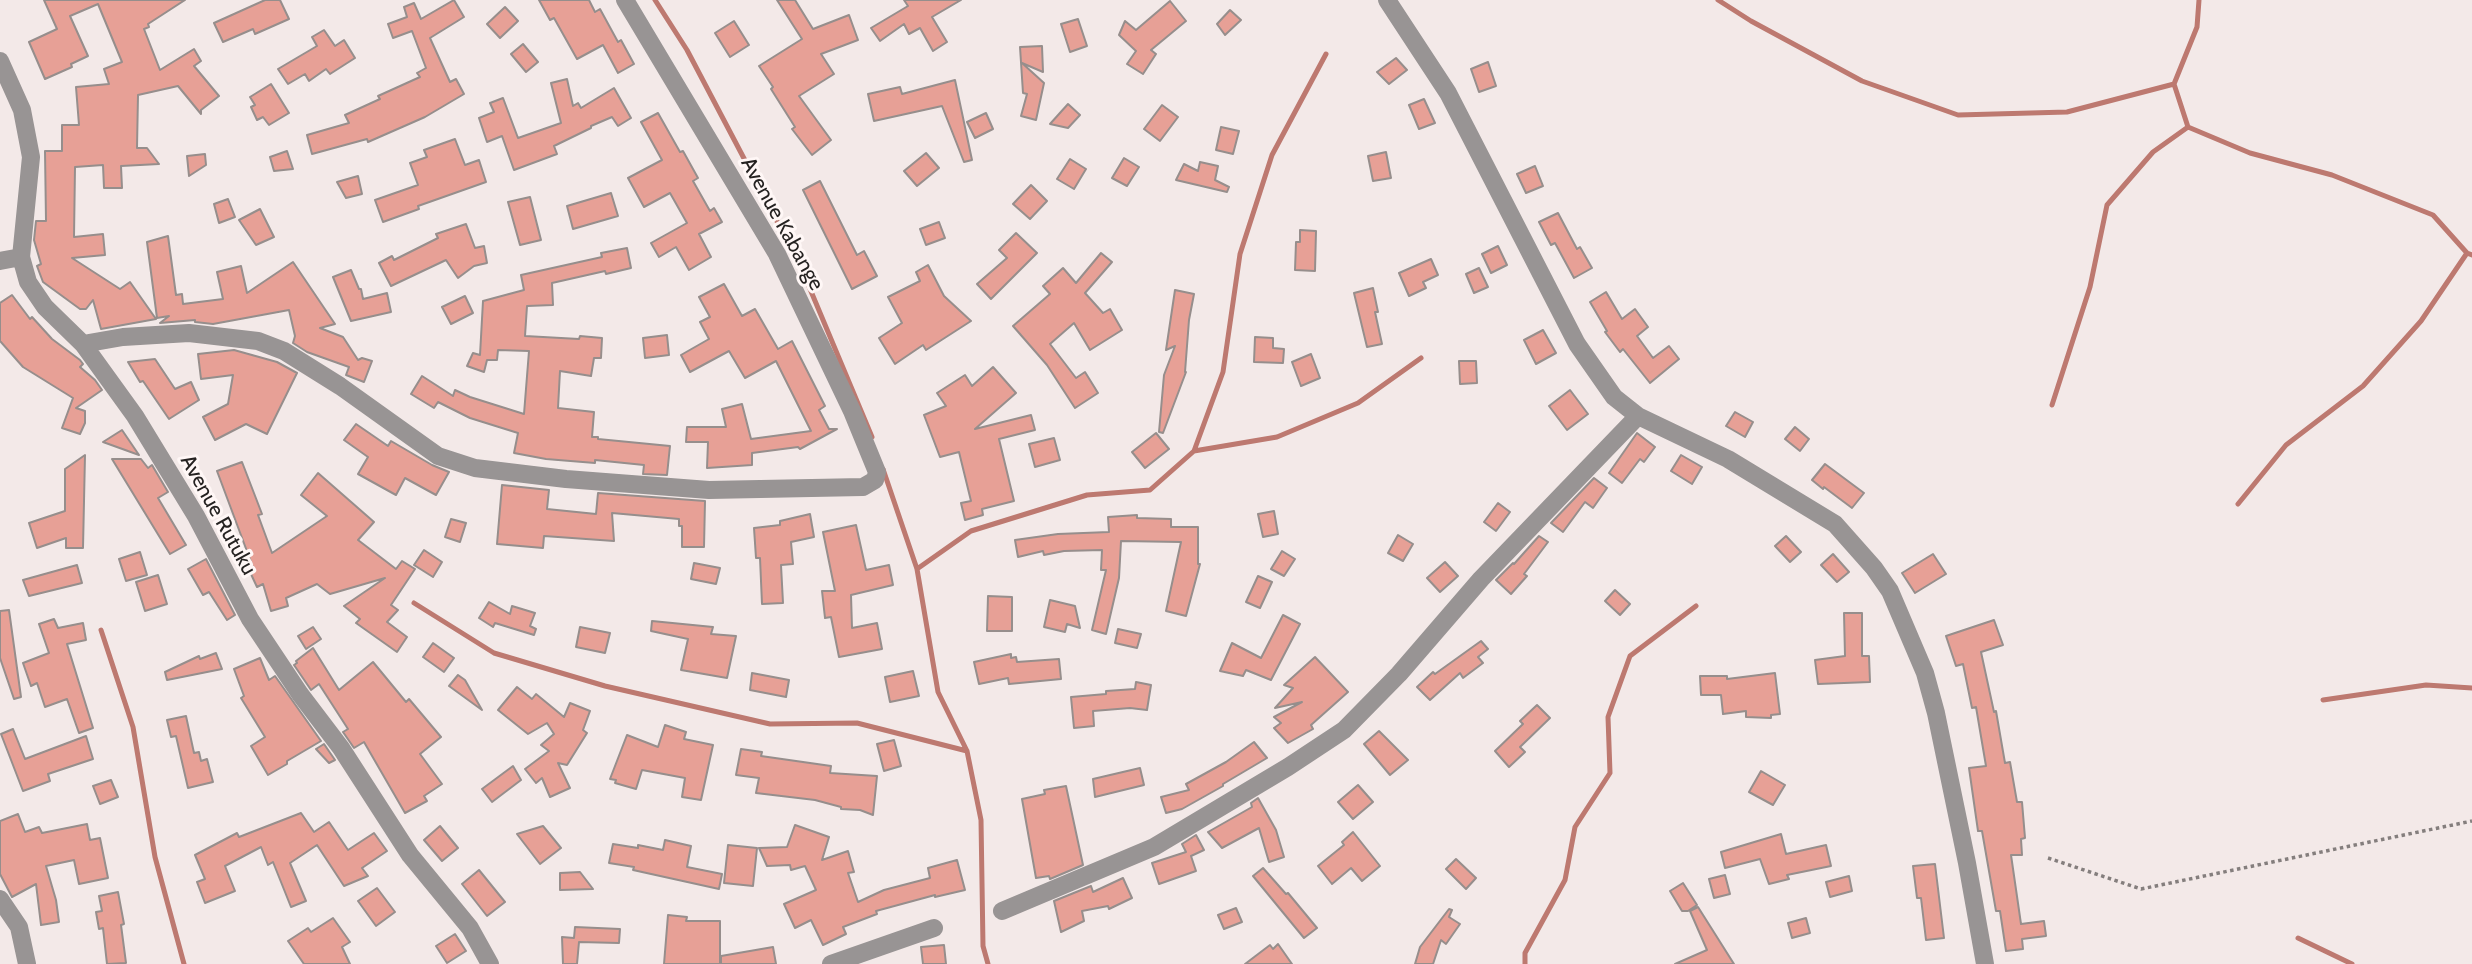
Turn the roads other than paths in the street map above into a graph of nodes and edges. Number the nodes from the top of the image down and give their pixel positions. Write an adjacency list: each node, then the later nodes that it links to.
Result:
1 (625, 0): 6 (street, Avenue Kabange)
2 (1387, 0): 7 (street)
3 (0, 61): 4 (street, Avenue Rutuku)
4 (21, 257): 5 (street); 6 (street, Avenue Rutuku)
5 (0, 261)
6 (83, 344): 12 (street, Avenue Rutuku)
7 (1639, 416): 9 (street); 14 (street)
8 (0, 899): 11 (street)
9 (1002, 911)
10 (934, 928): 13 (street)
11 (27, 964)
12 (490, 964)
13 (831, 964)
14 (1985, 964)

